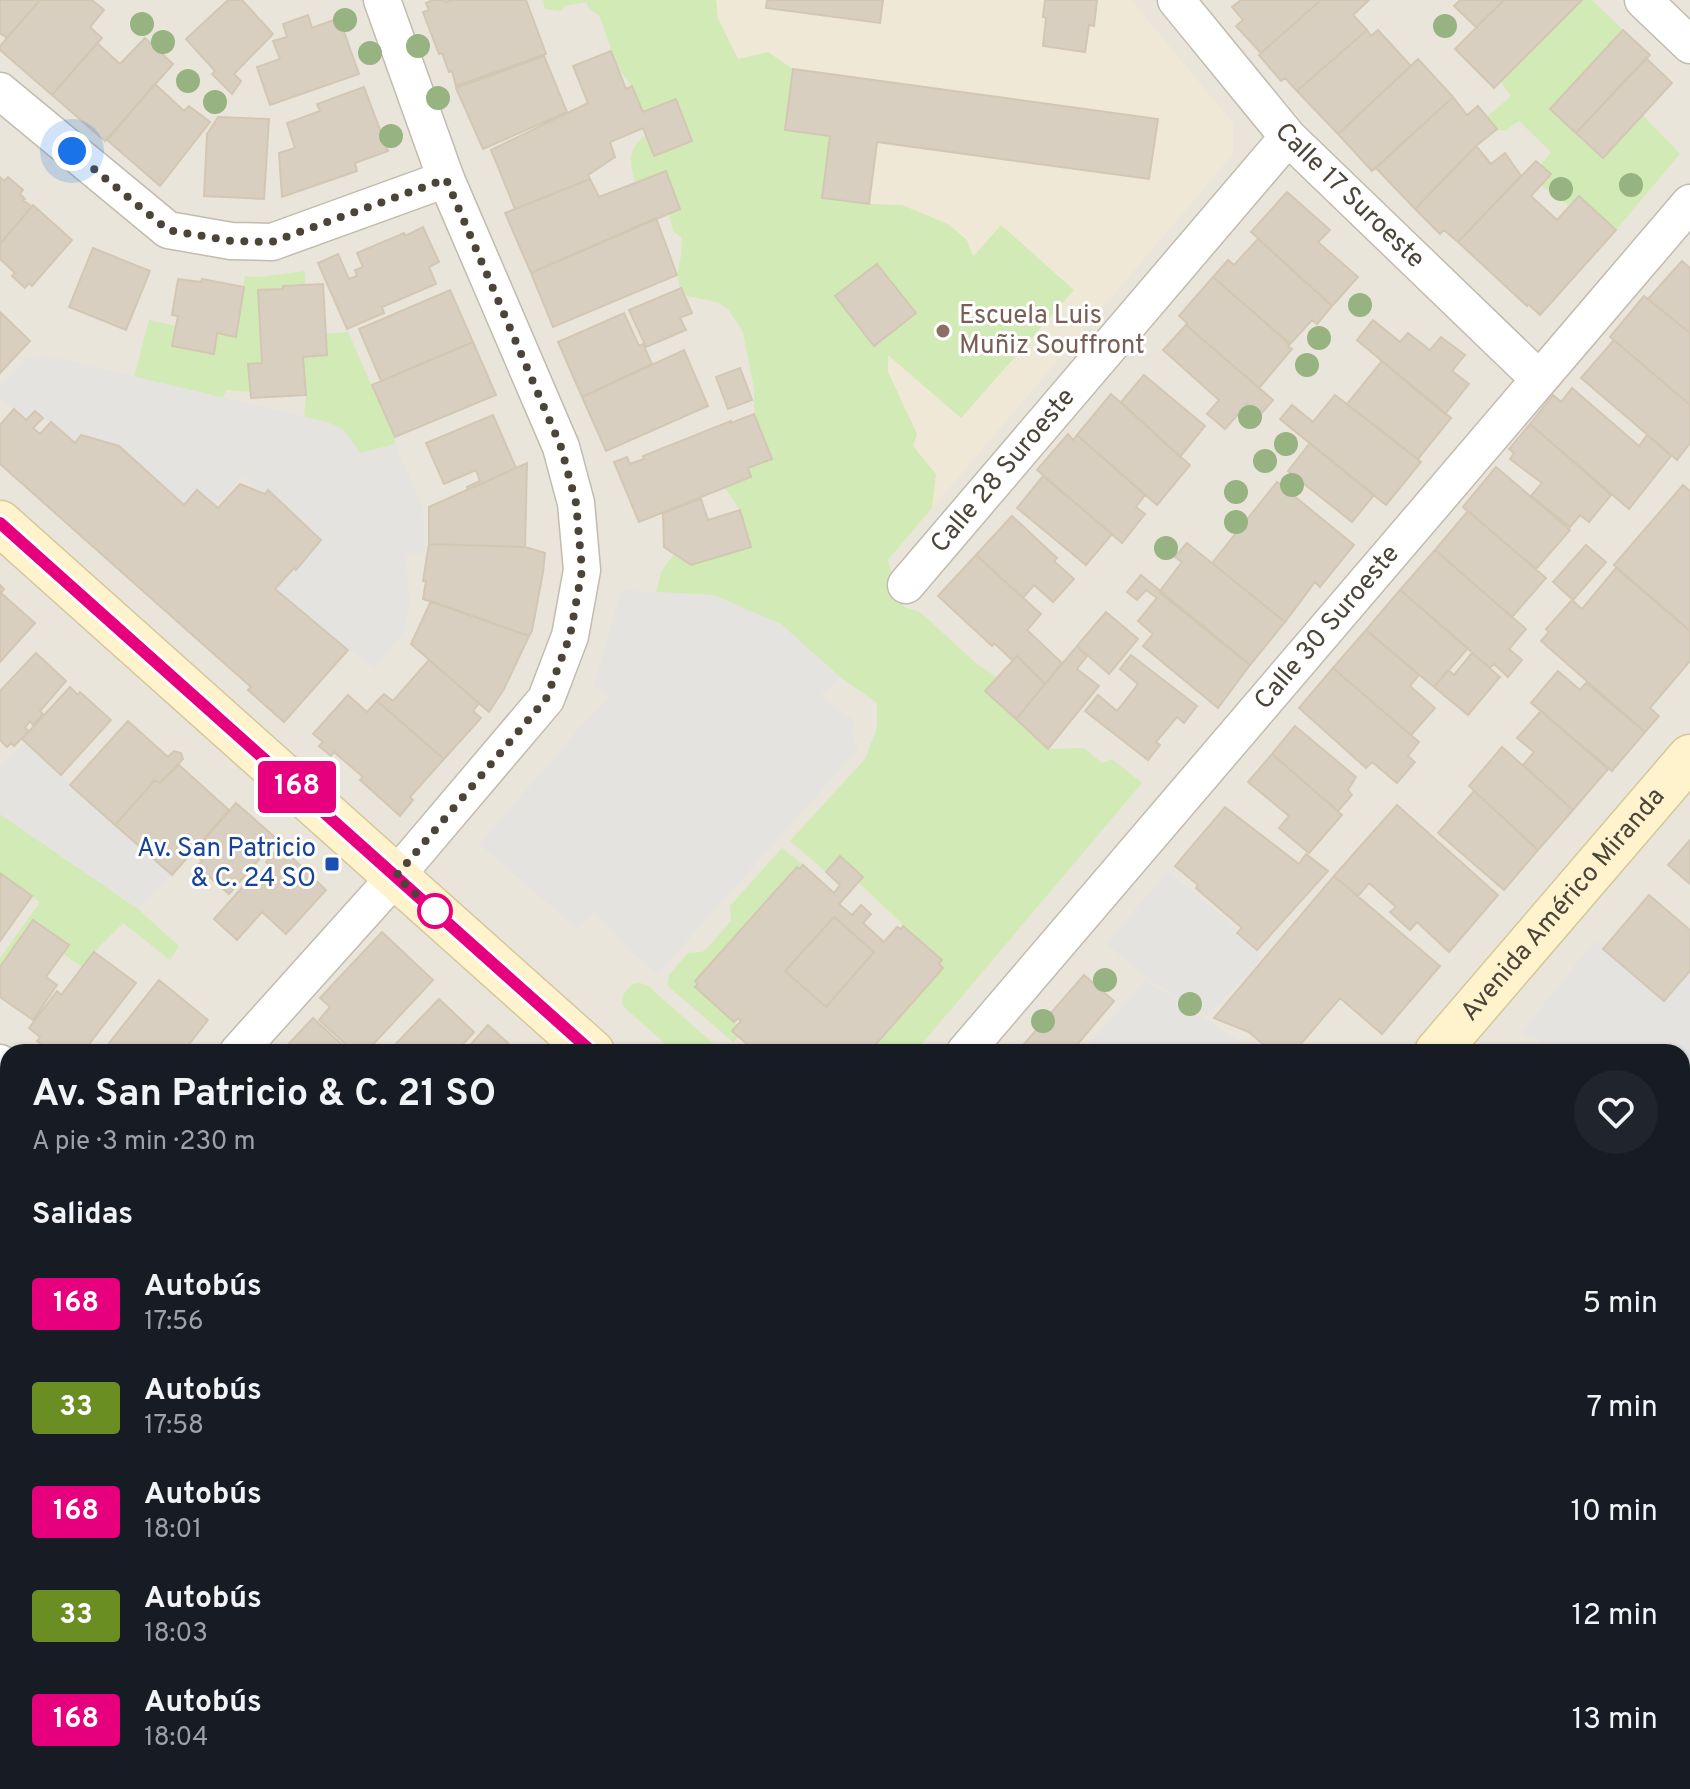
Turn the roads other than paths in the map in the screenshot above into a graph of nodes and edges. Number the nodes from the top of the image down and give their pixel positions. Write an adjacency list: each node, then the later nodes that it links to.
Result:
1 (382, 0): 7 (street)
2 (1176, 0): 6 (street, Calle 17 Suroeste)
3 (1643, 0): 4 (street)
4 (1690, 45)
5 (0, 91): 7 (street)
6 (1288, 137): 9 (street, Calle 17 Suroeste); 11 (street, Calle 28 Suroeste)
7 (446, 179): 13 (street)
8 (1690, 203): 9 (street, Calle 30 Suroeste)
9 (1538, 378): 16 (street, Calle 30 Suroeste)
10 (0, 523): 13 (street)
11 (906, 585)
12 (1690, 757): 17 (street, Avenida Américo Miranda)
13 (396, 876): 14 (street); 15 (street)
14 (245, 1044)
15 (583, 1044)
16 (972, 1044)
17 (1444, 1044)

